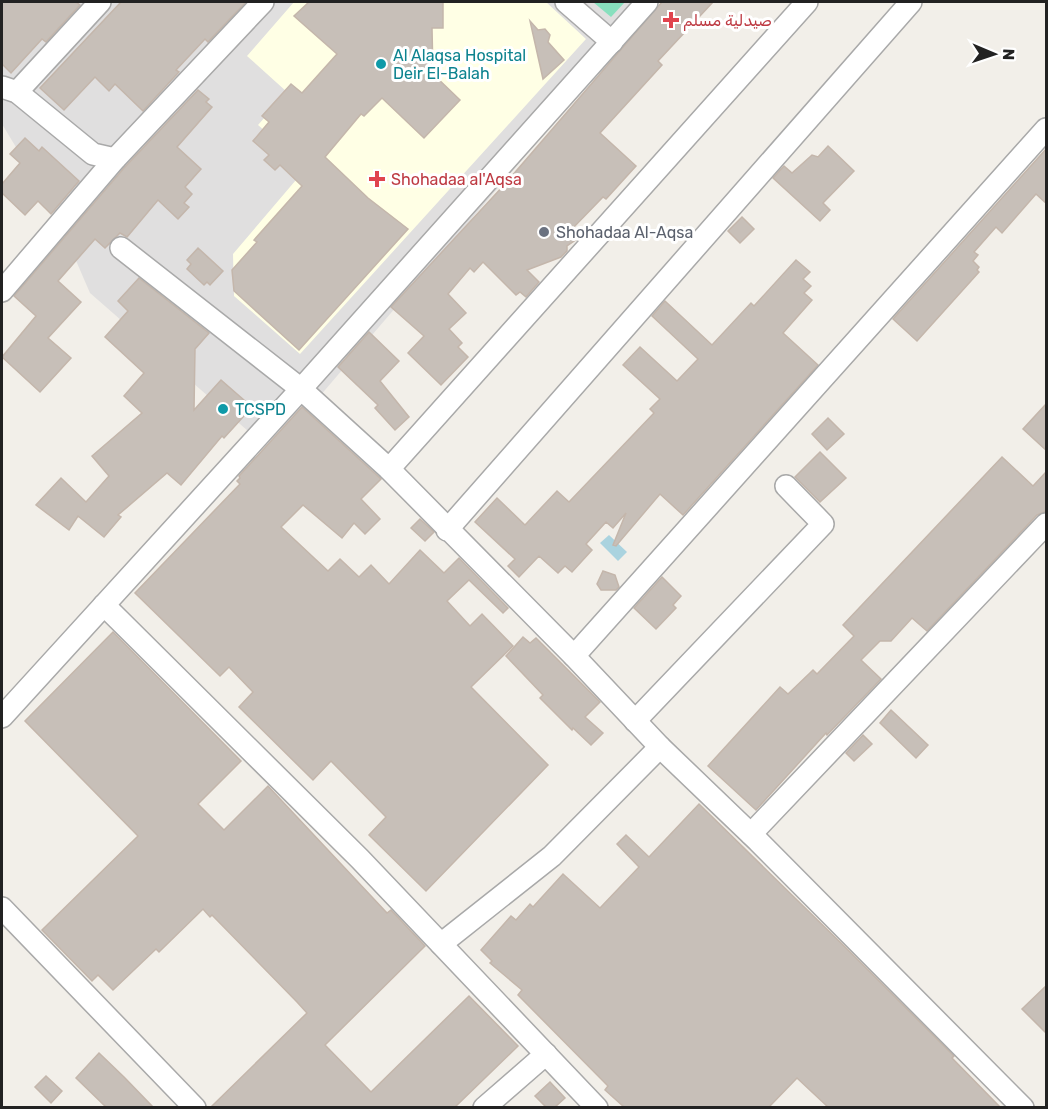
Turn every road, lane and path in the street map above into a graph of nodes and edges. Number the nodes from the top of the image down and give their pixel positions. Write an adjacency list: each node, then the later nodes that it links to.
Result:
1 (100, 2): 8 (street)
2 (263, 2): 10 (street)
3 (566, 2): 7 (street)
4 (646, 2): 7 (street)
5 (807, 2): 14 (street)
6 (911, 2): 17 (street)
7 (612, 42): 13 (street)
8 (9, 90): 10 (street)
9 (1047, 129): 19 (street)
10 (115, 159): 12 (street)
11 (121, 248): 13 (street)
12 (2, 291)
13 (301, 389): 14 (street); 18 (street)
14 (390, 469): 17 (street)
15 (786, 486): 21 (street)
16 (1047, 524): 23 (street)
17 (447, 530): 19 (street)
18 (104, 605): 20 (street); 25 (street)
19 (574, 656): 21 (street)
20 (2, 717)
21 (635, 721): 22 (street)
22 (660, 747): 23 (street); 25 (street)
23 (751, 834): 30 (street)
24 (2, 908): 27 (street)
25 (441, 944): 26 (street)
26 (546, 1054): 28 (street); 29 (street)
27 (195, 1107)
28 (484, 1107)
29 (597, 1107)
30 (1023, 1107)

